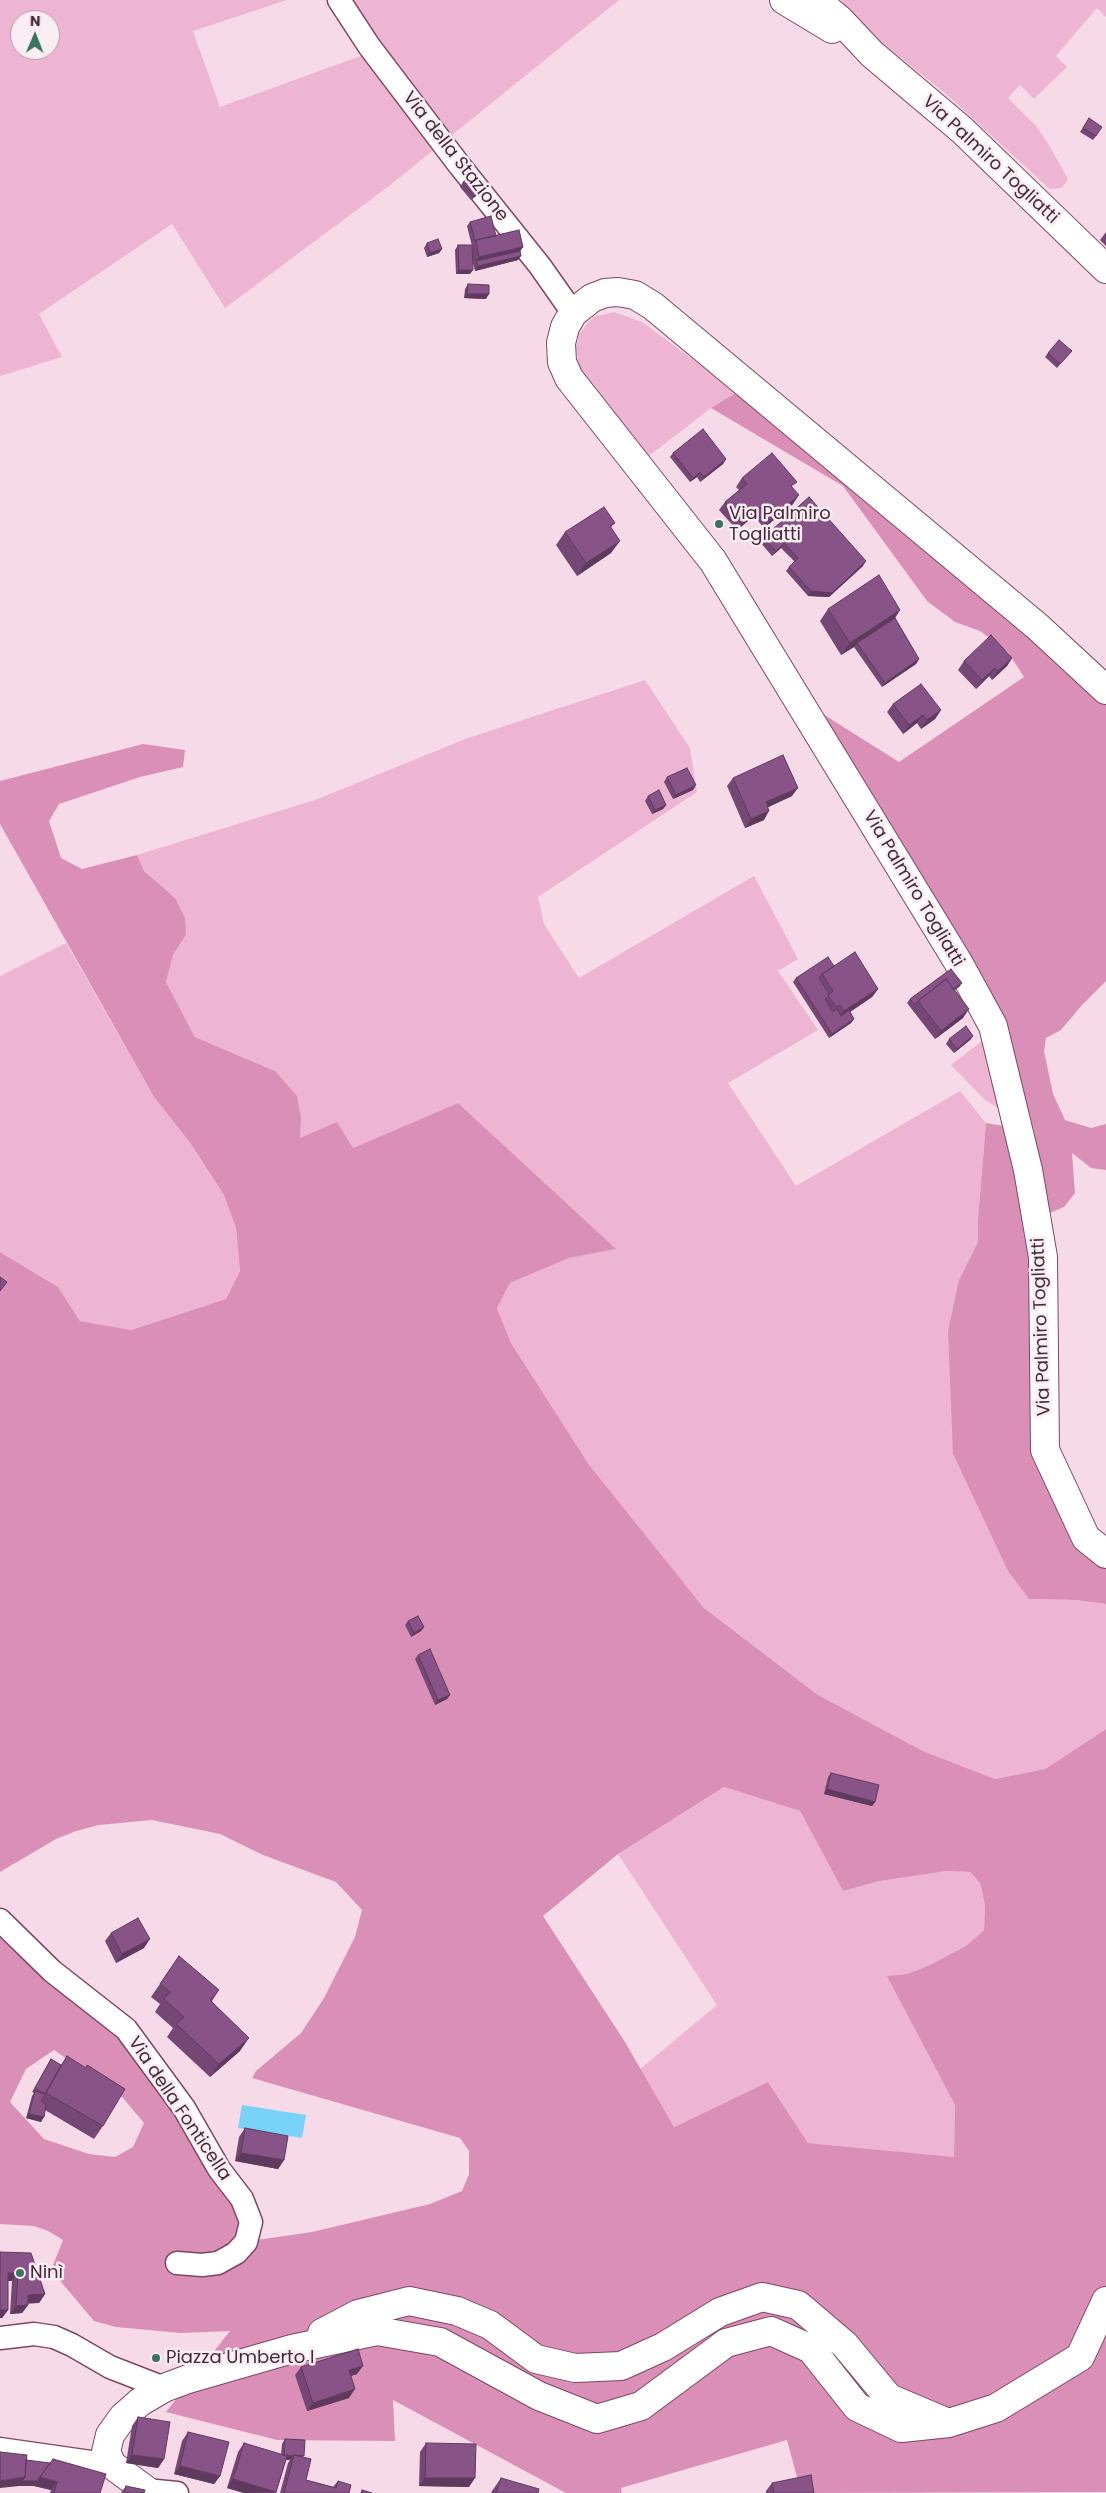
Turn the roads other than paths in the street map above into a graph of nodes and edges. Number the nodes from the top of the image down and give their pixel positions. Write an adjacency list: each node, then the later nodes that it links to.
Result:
1 (339, 0): 7 (street, Via della Stazione)
2 (784, 0): 3 (street, Via Palmiro Togliatti)
3 (807, 6): 4 (street, Via Palmiro Togliatti); 5 (street, Via Palmiro Togliatti)
4 (837, 10): 5 (street, Via Palmiro Togliatti)
5 (872, 54): 6 (street, Via Palmiro Togliatti)
6 (1106, 269)
7 (573, 313): 8 (street, Via Palmiro Togliatti); 9 (street, Via Palmiro Togliatti)
8 (1106, 690)
9 (1106, 1554)
10 (0, 1920): 11 (street, Via della Fonticella)
11 (176, 2264)
12 (1106, 2301): 16 (street)
13 (0, 2338): 15 (street)
14 (292, 2349): 15 (street); 16 (street); 16 (street)
15 (164, 2388): 18 (street)
16 (949, 2424)
17 (2, 2447): 18 (street)
18 (107, 2472): 19 (street)
19 (148, 2491): 20 (street)
20 (177, 2493)

